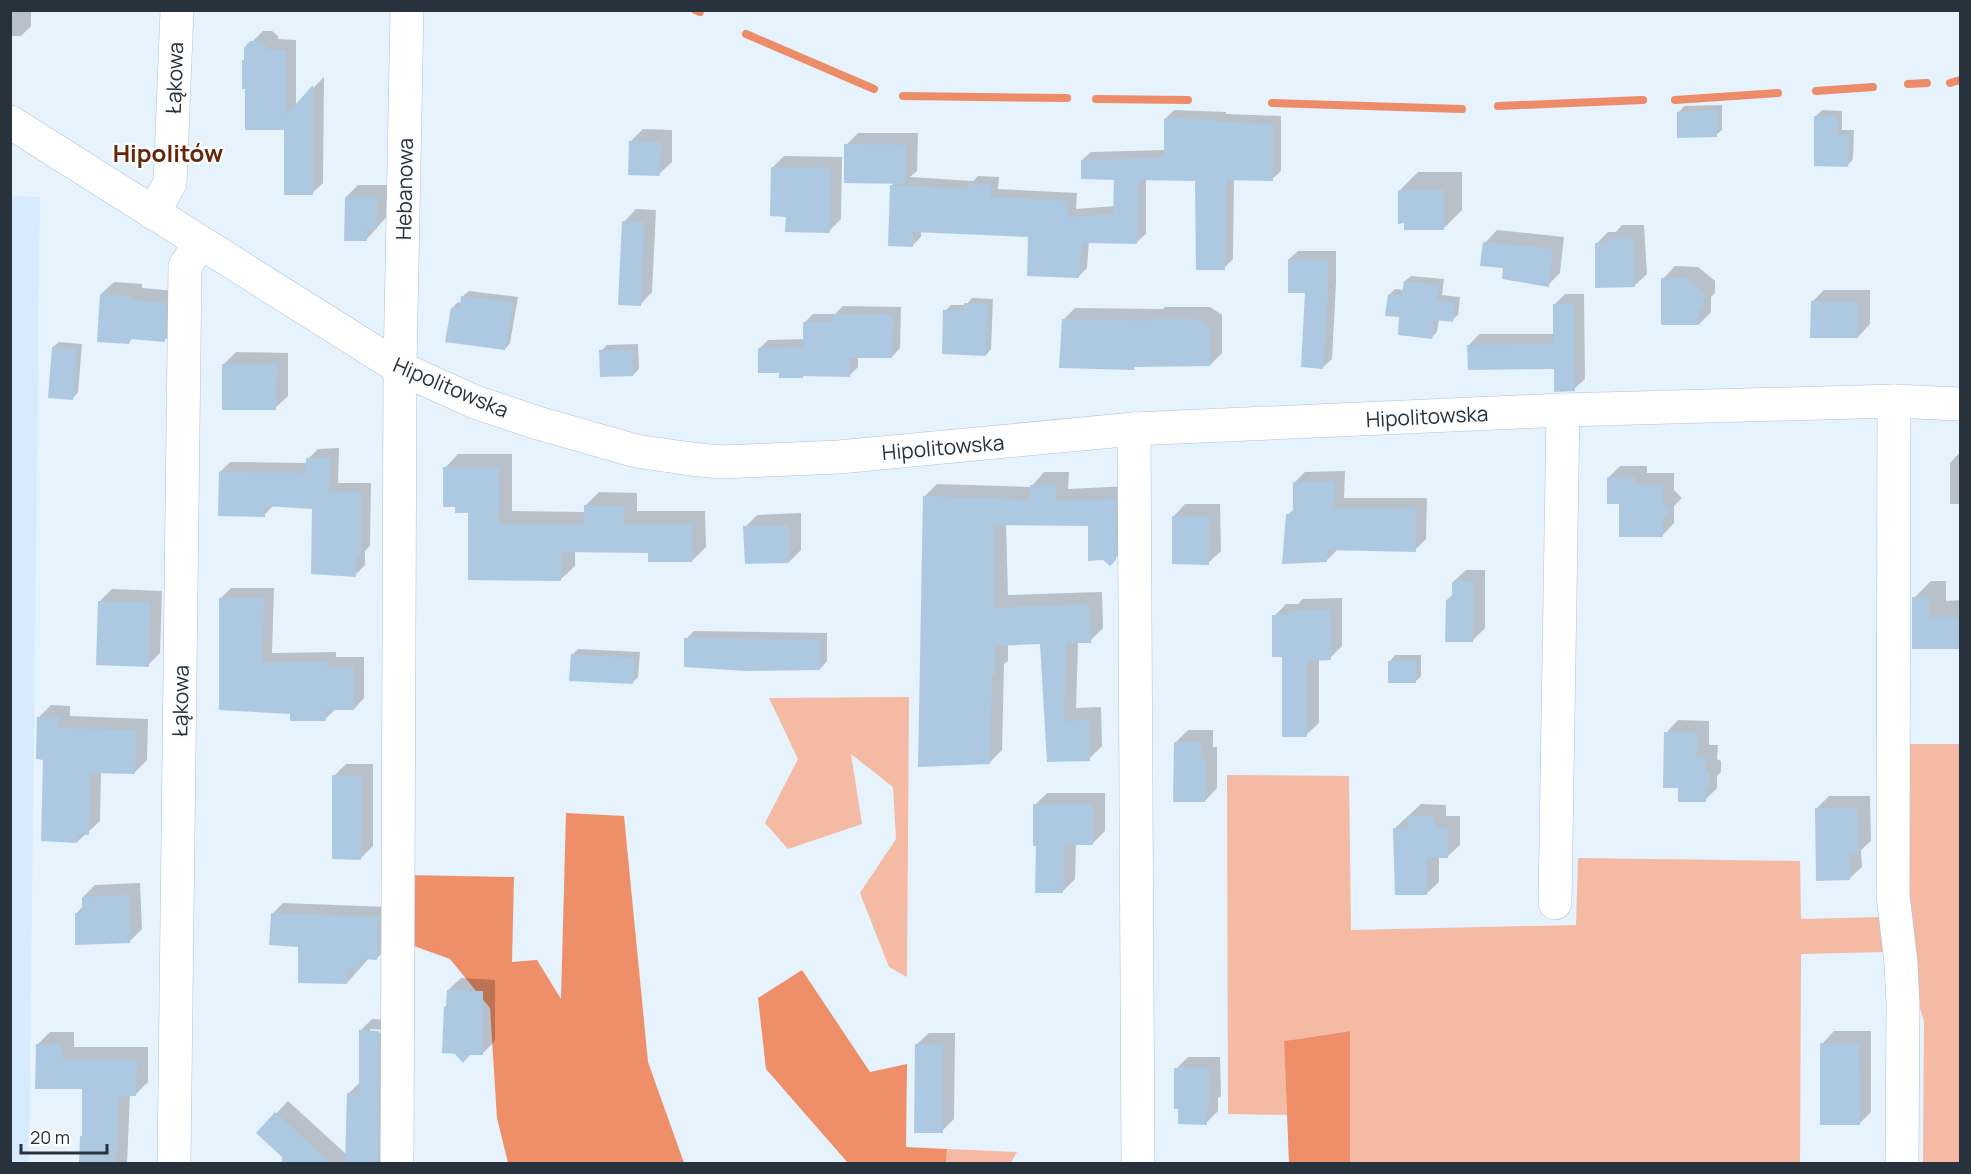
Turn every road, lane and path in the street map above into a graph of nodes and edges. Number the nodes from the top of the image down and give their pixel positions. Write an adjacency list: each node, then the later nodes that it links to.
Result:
1 (177, 10): 4 (street, Łąkowa)
2 (407, 10): 6 (street, Hebanowa)
3 (10, 122): 4 (street, Hipolitowska)
4 (153, 213): 5 (street, Hipolitowska)
5 (200, 243): 6 (street, Hipolitowska); 12 (street, Łąkowa)
6 (400, 369): 10 (street, Hipolitowska); 13 (street, Hebanowa)
7 (1894, 400): 8 (street, Hipolitowska); 9 (street, Hipolitowska); 15 (street)
8 (1960, 404)
9 (1563, 410): 10 (street, Hipolitowska); 11 (street)
10 (1134, 429): 14 (street)
11 (1555, 903)
12 (174, 1164)
13 (397, 1164)
14 (1138, 1164)
15 (1902, 1164)

